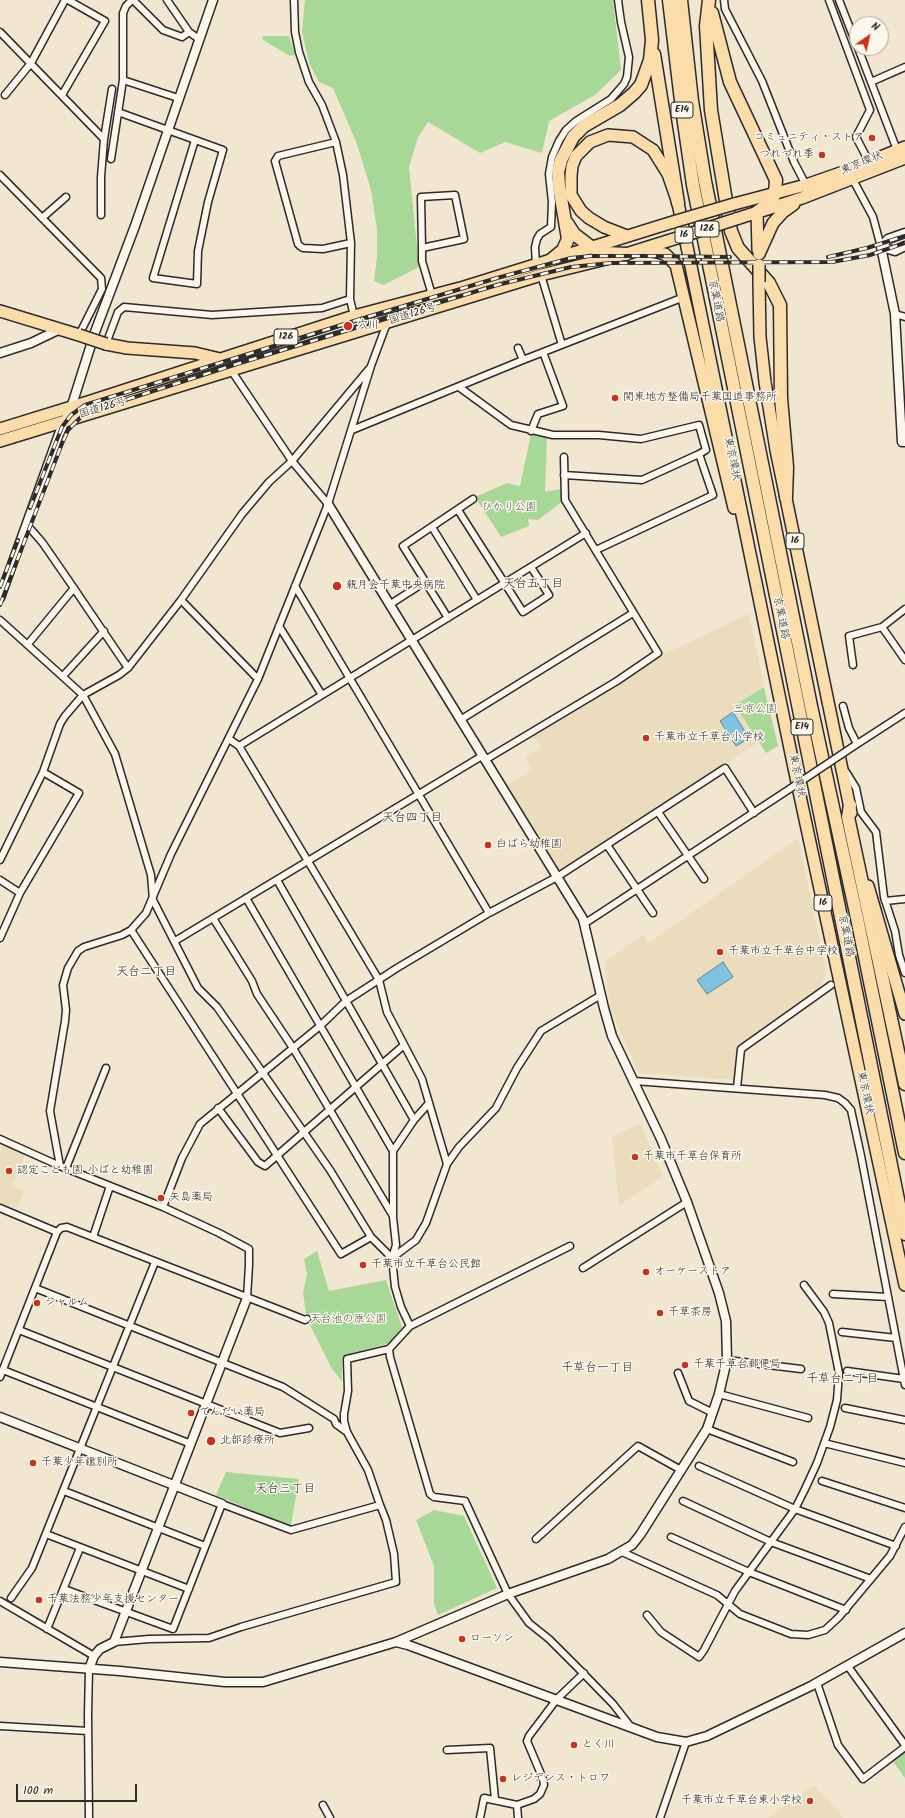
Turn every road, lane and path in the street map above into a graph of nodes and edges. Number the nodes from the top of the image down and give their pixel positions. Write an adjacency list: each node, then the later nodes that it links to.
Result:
1 (65, 0): 21 (street)
2 (68, 0): 27 (street)
3 (132, 0): 17 (street); 23 (street)
4 (167, 0): 17 (street)
5 (213, 0): 18 (street)
6 (294, 0): 33 (street)
7 (618, 0): 60 (street)
8 (648, 0): 19 (highway)
9 (669, 0): 197 (highway, 京葉道路 / E14)
10 (681, 0): 187 (highway, 京葉道路 / E14)
11 (709, 0): 40 (highway); 93 (highway)
12 (724, 0): 39 (street)
13 (828, 0): 36 (street)
14 (839, 0): 15 (street)
15 (849, 26)
16 (0, 32): 21 (street)
17 (189, 32): 18 (street)
18 (199, 39): 28 (street)
19 (652, 40): 43 (highway); 48 (highway)
20 (861, 56): 24 (street)
21 (31, 63): 26 (street); 27 (street)
22 (905, 67): 24 (street)
23 (123, 80): 28 (street); 29 (street)
24 (871, 82): 34 (street)
25 (112, 89): 31 (street)
26 (5, 95)
27 (62, 95): 31 (street)
28 (178, 98): 30 (street)
29 (118, 112): 30 (street); 35 (street)
30 (168, 130): 32 (street); 82 (street)
31 (104, 140): 46 (street)
32 (195, 140): 32 (street)
33 (336, 142): 51 (street); 51 (street)
34 (902, 151): 36 (highway, 東京環状 / 16); 38 (highway, 東京環状 / 16)
35 (111, 159)
36 (869, 162): 38 (highway, 東京環状 / 16)
37 (0, 175): 47 (street)
38 (851, 175): 39 (highway, 東京環状 / 16); 42 (highway, 東京環状 / 16); 54 (street)
39 (806, 185): 40 (highway, 東京環状 / 16)
40 (776, 193): 44 (highway, 東京環状 / 16); 45 (highway)
41 (66, 197): 47 (street)
42 (802, 198): 45 (highway, 東京環状 / 16); 59 (highway, 16)
43 (678, 203): 50 (highway, 東京環状 / 16); 97 (highway, 東京環状 / 16)
44 (735, 203): 45 (highway); 50 (highway, 東京環状 / 16, bridge)
45 (757, 212): 56 (highway, 国道126号 / 126, bridge); 59 (highway, 16)
46 (101, 215)
47 (42, 218): 71 (street)
48 (566, 220): 53 (highway); 58 (highway)
49 (905, 233): 54 (street)
50 (627, 236): 53 (highway, 国道126号 / 126)
51 (352, 243): 64 (street)
52 (905, 246): 54 (street)
53 (591, 247): 57 (highway); 58 (highway, 国道126号 / 126)
54 (881, 247): 66 (street)
55 (422, 248): 55 (street); 62 (street)
56 (641, 248): 57 (highway, 国道126号 / 126); 63 (highway)
57 (626, 254): 61 (highway, 国道126号 / 126)
58 (551, 260): 60 (highway, 国道126号 / 126)
59 (759, 260): 93 (highway, 16, bridge)
60 (536, 264): 62 (highway, 国道126号 / 126)
61 (541, 275): 69 (highway, 国道126号 / 126); 73 (street)
62 (432, 295): 67 (highway, 国道126号 / 126)
63 (684, 297): 73 (street); 97 (highway)
64 (350, 299): 67 (street); 72 (street)
65 (0, 311): 70 (highway, 国道126号 / 126)
66 (895, 314): 68 (street); 88 (street)
67 (354, 316): 77 (highway, 国道126号 / 126)
68 (905, 317)
69 (387, 323): 79 (street); 80 (highway, 国道126号 / 126)
70 (58, 330): 71 (highway, 国道126号 / 126); 76 (street)
71 (79, 335): 72 (highway, 国道126号 / 126, bridge)
72 (106, 344): 77 (highway, 国道126号 / 126)
73 (562, 345): 75 (street)
74 (518, 348): 78 (street)
75 (544, 352): 78 (street); 86 (street)
76 (0, 353)
77 (220, 358): 82 (highway, 国道126号 / 126)
78 (524, 360): 81 (street)
79 (371, 366): 85 (street); 91 (street)
80 (230, 370): 83 (highway, 国道126号 / 126); 91 (street)
81 (459, 387): 85 (street); 86 (street)
82 (71, 408): 83 (street); 84 (highway, 国道126号 / 126)
83 (67, 420): 87 (highway, 国道126号 / 126); 98 (street)
84 (0, 429)
85 (352, 430): 95 (street)
86 (531, 431): 89 (street)
87 (0, 441)
88 (905, 442)
89 (699, 454): 92 (street); 101 (street)
90 (564, 457): 92 (street)
91 (292, 461): 95 (street); 108 (street)
92 (564, 475): 100 (street)
93 (786, 498): 136 (highway, 16)
94 (473, 499): 96 (street)
95 (328, 504): 105 (street); 110 (street)
96 (458, 510): 99 (street); 104 (street)
97 (744, 521): 205 (highway, 東京環状 / 16)
98 (27, 525): 106 (street); 107 (street)
99 (432, 527): 103 (street); 109 (street)
100 (586, 533): 101 (street); 102 (street)
101 (596, 550): 112 (street)
102 (531, 567): 104 (street); 104 (street)
103 (425, 582): 110 (street); 113 (street)
104 (504, 583): 109 (street)
105 (295, 586): 115 (street); 125 (street)
106 (74, 588): 117 (street); 119 (street)
107 (0, 598)
108 (181, 600): 123 (street); 126 (street)
109 (477, 600): 113 (street)
110 (389, 605): 118 (street)
111 (905, 609): 116 (street)
112 (633, 613): 131 (street); 135 (street)
113 (448, 618): 118 (street)
114 (0, 620): 119 (street)
115 (279, 626): 126 (street); 128 (street)
116 (882, 627): 120 (street); 122 (street)
117 (104, 631): 123 (street); 124 (street)
118 (411, 641): 125 (street); 131 (street)
119 (28, 644): 124 (street)
120 (902, 651): 121 (street)
121 (905, 660)
122 (853, 665)
123 (128, 668): 127 (street)
124 (63, 676): 127 (street)
125 (350, 678): 128 (street); 138 (street)
126 (258, 679): 132 (street)
127 (84, 695): 137 (street); 154 (street)
128 (322, 695): 134 (street)
129 (843, 706): 133 (street)
130 (905, 713): 133 (street)
131 (460, 720): 135 (street)
132 (229, 739): 134 (street); 154 (street)
133 (855, 745): 141 (street, bridge)
134 (239, 746): 145 (street)
135 (483, 758): 138 (street); 146 (street)
136 (843, 767): 139 (highway, 16); 155 (street)
137 (43, 772): 144 (street); 151 (street)
138 (418, 794): 145 (street); 156 (street)
139 (850, 804): 168 (highway, 16); 176 (highway)
140 (658, 812): 141 (street); 142 (street); 143 (street)
141 (754, 813): 143 (street)
142 (607, 845): 146 (street); 150 (street)
143 (688, 856): 147 (street); 150 (street)
144 (0, 860)
145 (308, 861): 149 (street); 164 (street)
146 (557, 877): 156 (street); 159 (street)
147 (704, 879)
148 (0, 880): 151 (street)
149 (277, 880): 152 (street); 167 (street)
150 (637, 890): 157 (street); 159 (street)
151 (20, 893): 161 (street)
152 (246, 898): 158 (street); 169 (street)
153 (905, 899): 155 (street)
154 (153, 900): 160 (street); 162 (street)
155 (885, 901): 163 (street)
156 (488, 913): 164 (street)
157 (653, 913)
158 (213, 918): 162 (street); 171 (street)
159 (584, 924): 166 (street)
160 (131, 930): 179 (street); 190 (street)
161 (0, 938)
162 (174, 941): 174 (street)
163 (905, 973)
164 (379, 980): 167 (street); 170 (street)
165 (831, 985): 178 (street)
166 (601, 995): 175 (street); 189 (street)
167 (346, 1000): 169 (street); 172 (street)
168 (905, 1014)
169 (320, 1026): 171 (street); 177 (street)
170 (404, 1045): 172 (street); 180 (street)
171 (293, 1048): 174 (street); 182 (street)
172 (381, 1065): 177 (street); 183 (street)
173 (106, 1068): 190 (street)
174 (263, 1073): 179 (street); 184 (street)
175 (634, 1081): 178 (street); 192 (street)
176 (905, 1084)
177 (355, 1088): 182 (street); 186 (street)
178 (737, 1088): 208 (street)
179 (236, 1093): 181 (street); 188 (street)
180 (429, 1103): 183 (street); 189 (street)
181 (218, 1108): 188 (street); 193 (street)
182 (329, 1110): 184 (street); 195 (street)
183 (414, 1120): 186 (street)
184 (303, 1133): 188 (street); 199 (street)
185 (1, 1141): 190 (street)
186 (393, 1151): 195 (street)
187 (905, 1153)
188 (278, 1155): 199 (street)
189 (447, 1164): 201 (street)
190 (63, 1167): 191 (street)
191 (110, 1186): 193 (street); 198 (street)
192 (687, 1202): 203 (street); 217 (street)
193 (163, 1207): 209 (street)
194 (0, 1208): 196 (street)
195 (393, 1217): 201 (street)
196 (57, 1232): 198 (street); 206 (street)
197 (905, 1234)
198 (93, 1237): 202 (street)
199 (371, 1237): 201 (street)
200 (570, 1246): 212 (street)
201 (392, 1258): 212 (street)
202 (156, 1262): 209 (street); 211 (street)
203 (583, 1268)
204 (804, 1285): 237 (street)
205 (905, 1285)
206 (35, 1288): 211 (street); 213 (street)
207 (833, 1294): 208 (street)
208 (888, 1297): 215 (street)
209 (247, 1298): 210 (street); 218 (street)
210 (307, 1319)
211 (130, 1326): 218 (street); 219 (street)
212 (410, 1326): 216 (street)
213 (19, 1330): 219 (street); 221 (street)
214 (842, 1332): 215 (street)
215 (896, 1338): 225 (street)
216 (389, 1349): 236 (street); 267 (street)
217 (727, 1360): 220 (street); 226 (street)
218 (222, 1362): 227 (street); 236 (street)
219 (113, 1367): 227 (street); 228 (street)
220 (801, 1369)
221 (3, 1370): 224 (street); 228 (street)
222 (848, 1371): 225 (street)
223 (678, 1373): 230 (street)
224 (0, 1377)
225 (904, 1382)
226 (719, 1394): 230 (street); 232 (street)
227 (206, 1404): 234 (street); 238 (street)
228 (97, 1407): 238 (street); 239 (street)
229 (845, 1408): 233 (street)
230 (713, 1413): 235 (street)
231 (0, 1416): 239 (street)
232 (808, 1418)
233 (905, 1420)
234 (310, 1428)
235 (707, 1429): 240 (street); 243 (street)
236 (347, 1432): 249 (street)
237 (824, 1443): 241 (street); 251 (street)
238 (191, 1444): 245 (street)
239 (81, 1448): 245 (street); 246 (street)
240 (793, 1462)
241 (905, 1463)
242 (699, 1466): 251 (street)
243 (681, 1470): 256 (street); 261 (street)
244 (822, 1481): 250 (street)
245 (175, 1485): 248 (street); 253 (street)
246 (64, 1491): 253 (street); 254 (street)
247 (683, 1501): 257 (street)
248 (222, 1504): 249 (street); 258 (street)
249 (380, 1505): 276 (street)
250 (905, 1508)
251 (795, 1509): 257 (street); 259 (street)
252 (905, 1527): 259 (street)
253 (159, 1528): 258 (street); 262 (street)
254 (46, 1534): 260 (street); 268 (street)
255 (671, 1537): 263 (street)
256 (536, 1540)
257 (771, 1542): 263 (street); 264 (street)
258 (205, 1546): 266 (street)
259 (896, 1546): 264 (street)
260 (80, 1548): 262 (street); 265 (street)
261 (622, 1552): 267 (street); 270 (street)
262 (141, 1572): 266 (street); 272 (street)
263 (749, 1572): 270 (street); 271 (street)
264 (871, 1579): 271 (street)
265 (64, 1589): 272 (street); 274 (street)
266 (189, 1589): 272 (street)
267 (508, 1594): 277 (street); 282 (street)
268 (11, 1598)
269 (0, 1601): 274 (street)
270 (728, 1604): 271 (street); 273 (street)
271 (846, 1610)
272 (125, 1612): 276 (street)
273 (647, 1615)
274 (48, 1629): 278 (street)
275 (905, 1633): 280 (street)
276 (114, 1642): 278 (street)
277 (396, 1642): 281 (street); 284 (street)
278 (94, 1656): 281 (street)
279 (0, 1662): 281 (street)
280 (848, 1665): 283 (street); 289 (street)
281 (89, 1670): 287 (street)
282 (584, 1674): 284 (street); 286 (street)
283 (817, 1683): 288 (street); 289 (street)
284 (557, 1699): 286 (street); 293 (street)
285 (0, 1726): 287 (street)
286 (632, 1729): 288 (street)
287 (88, 1731): 294 (street)
288 (686, 1742): 298 (street)
289 (905, 1746)
290 (447, 1750): 291 (street)
291 (494, 1799): 293 (street); 296 (street)
292 (323, 1805): 295 (street)
293 (517, 1805): 297 (street)
294 (90, 1818)
295 (330, 1818)
296 (480, 1818)
297 (518, 1818)
298 (660, 1818)

